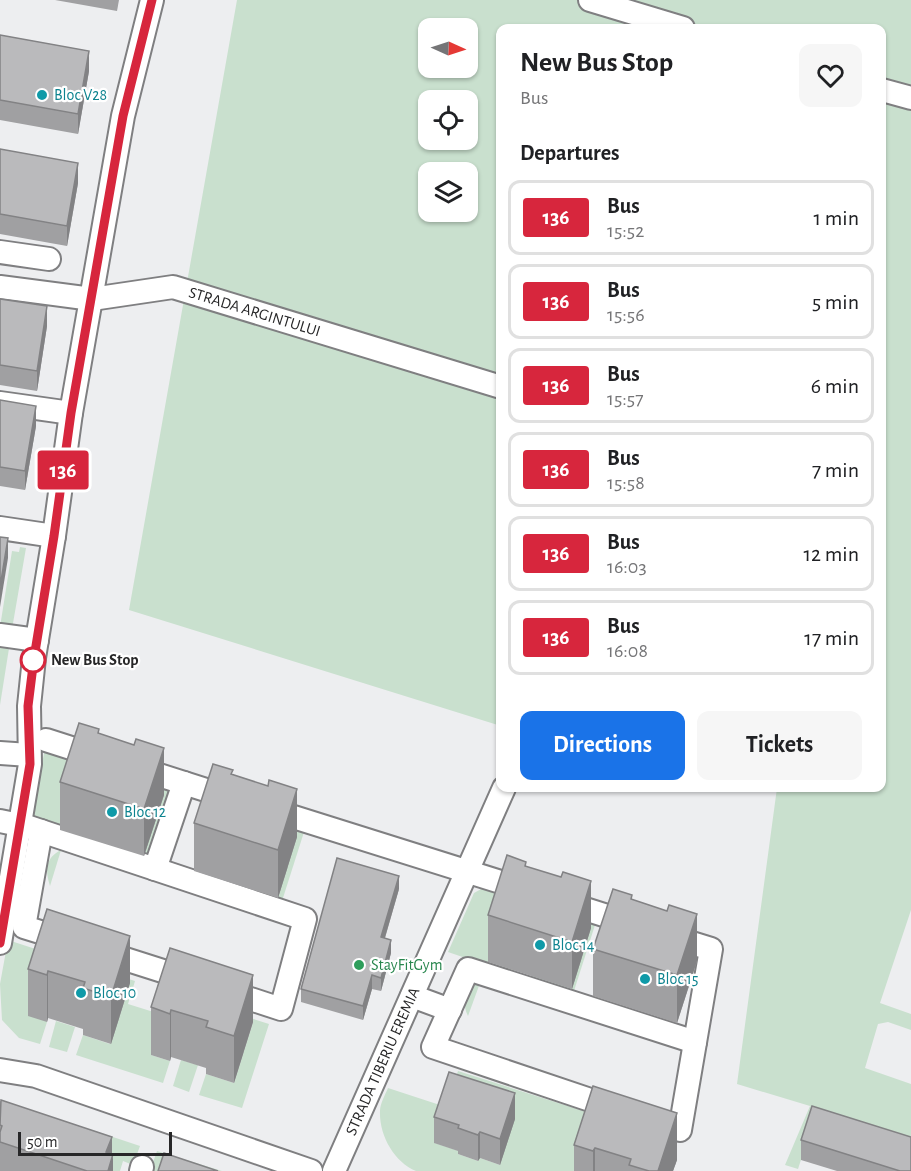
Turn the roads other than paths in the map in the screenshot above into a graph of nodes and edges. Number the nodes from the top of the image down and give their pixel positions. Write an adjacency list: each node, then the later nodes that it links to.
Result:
1 (152, 0): 9 (street)
2 (590, 0): 3 (street)
3 (670, 24)
4 (886, 91): 5 (street)
5 (911, 99)
6 (0, 252): 7 (street)
7 (49, 259)
8 (0, 287): 9 (street, STRADA ARGINTULUI)
9 (92, 299): 10 (street, STRADA ARGINTULUI); 12 (street)
10 (496, 385)
11 (0, 403): 12 (street)
12 (71, 413): 14 (street)
13 (0, 528): 14 (street)
14 (54, 536): 16 (street)
15 (0, 634): 16 (street)
16 (37, 640): 19 (street)
17 (46, 740): 20 (street)
18 (0, 753): 19 (street)
19 (29, 755): 22 (street)
20 (184, 783): 24 (street); 25 (street)
21 (502, 792): 25 (street, STRADA TIBERIU EREMIA)
22 (9, 823): 23 (street); 26 (street)
23 (41, 831): 24 (street); 24 (street)
24 (155, 869)
25 (467, 872): 27 (street, STRADA TIBERIU EREMIA); 29 (street)
26 (0, 943)
27 (412, 996): 28 (street); 32 (street, STRADA TIBERIU EREMIA)
28 (450, 1010): 29 (street); 29 (street)
29 (695, 1042)
30 (0, 1070): 31 (street)
31 (311, 1171)
32 (334, 1171)

